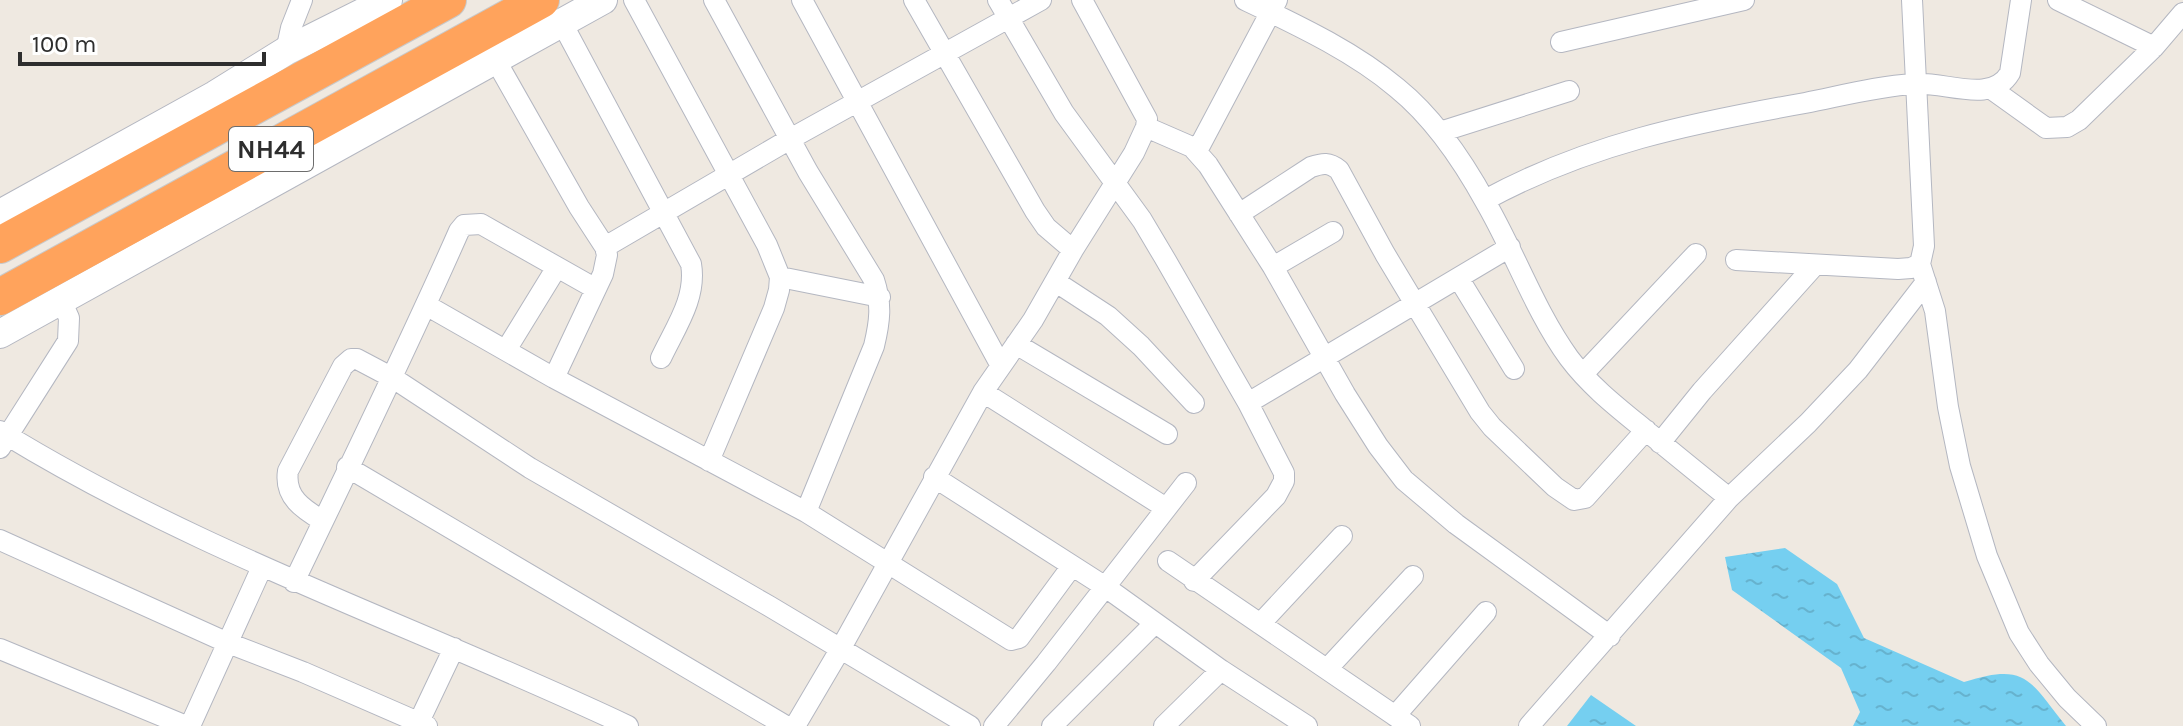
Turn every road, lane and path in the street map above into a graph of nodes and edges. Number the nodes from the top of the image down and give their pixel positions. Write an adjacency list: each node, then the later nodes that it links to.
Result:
1 (302, 0): 23 (street)
2 (388, 0): 23 (street)
3 (448, 0): 41 (highway, NH44)
4 (603, 0): 18 (street)
5 (634, 0): 34 (street)
6 (714, 0): 32 (street)
7 (802, 0): 29 (street)
8 (914, 0): 24 (street)
9 (998, 0): 20 (street)
10 (1041, 0): 20 (street)
11 (1082, 0): 30 (street)
12 (1245, 0): 17 (street)
13 (1744, 0): 21 (street)
14 (1912, 0): 26 (street)
15 (2021, 0): 27 (street)
16 (2058, 0): 22 (street)
17 (1274, 6): 31 (street); 33 (street)
18 (552, 11): 25 (street); 37 (street); 55 (highway, NH44)
19 (2183, 13): 22 (street)
20 (1008, 19): 24 (street); 35 (street)
21 (1561, 42)
22 (2154, 47): 27 (street)
23 (286, 51): 38 (street)
24 (945, 55): 29 (street); 44 (street)
25 (495, 59): 42 (street); 57 (street)
26 (1915, 83): 27 (street); 36 (street); 50 (street)
27 (1993, 90)
28 (1569, 91): 31 (street)
29 (857, 104): 32 (street); 65 (street)
30 (1146, 127): 33 (street); 35 (street)
31 (1440, 132): 36 (street)
32 (790, 139): 34 (street); 56 (street)
33 (1197, 151): 39 (street)
34 (728, 175): 37 (street); 51 (street)
35 (1115, 182): 44 (street); 72 (street)
36 (1485, 200): 43 (street)
37 (665, 212): 42 (street); 63 (street)
38 (0, 214)
39 (1239, 214): 49 (street); 58 (street)
40 (1333, 232): 49 (street)
41 (0, 245)
42 (605, 247): 54 (street)
43 (1510, 247): 52 (street); 67 (street)
44 (1073, 250): 53 (street)
45 (1696, 254): 67 (street)
46 (1736, 260): 47 (street)
47 (1815, 265): 50 (street); 74 (street)
48 (557, 267): 54 (street); 59 (street); 62 (street)
49 (1273, 267): 64 (street)
50 (1923, 273): 80 (street); 118 (street)
51 (780, 277): 56 (street); 76 (street)
52 (1459, 279): 58 (street); 66 (street)
53 (1056, 282): 61 (street); 71 (street)
54 (596, 289): 69 (street)
55 (0, 297)
56 (880, 297): 82 (street)
57 (61, 300): 60 (street); 75 (street)
58 (1415, 304): 64 (street); 74 (street)
59 (426, 305): 62 (street); 68 (street)
60 (0, 334)
61 (1016, 344): 65 (street); 73 (street)
62 (506, 350): 69 (street)
63 (661, 358)
64 (1324, 359): 72 (street); 97 (street)
65 (1001, 366): 70 (street)
66 (1514, 369)
67 (1583, 374): 74 (street)
68 (393, 378): 77 (street); 83 (street); 100 (street)
69 (554, 378): 76 (street)
70 (983, 392): 78 (street); 81 (street)
71 (1194, 403)
72 (1248, 403): 91 (street)
73 (1167, 434)
74 (1653, 436): 80 (street)
75 (3, 439): 89 (street)
76 (709, 461): 82 (street)
77 (347, 467): 83 (street); 110 (street)
78 (934, 477): 87 (street); 88 (street)
79 (1186, 483): 81 (street)
80 (1729, 498): 97 (street)
81 (1166, 508): 93 (street)
82 (806, 512): 87 (street)
83 (323, 521): 92 (street)
84 (1342, 536): 96 (street)
85 (0, 540): 98 (street)
86 (1168, 561): 91 (street)
87 (889, 562): 88 (street); 100 (street)
88 (1072, 566): 93 (street)
89 (262, 567): 92 (street); 98 (street)
90 (1413, 576): 102 (street)
91 (1194, 581): 96 (street)
92 (294, 582): 99 (street)
93 (1104, 586): 95 (street); 113 (street)
94 (1486, 612): 106 (street)
95 (1155, 623): 103 (street); 114 (street)
96 (1260, 624): 102 (street)
97 (1610, 636): 117 (street)
98 (228, 643): 107 (street); 108 (street)
99 (454, 648): 107 (street); 109 (street)
100 (841, 648): 104 (street); 111 (street)
101 (0, 649): 108 (street)
102 (1328, 668): 106 (street)
103 (1221, 670): 105 (street); 115 (street)
104 (942, 718): 112 (street)
105 (1282, 720): 116 (street)
106 (1402, 721)
107 (421, 725)
108 (188, 726)
109 (628, 726)
110 (786, 726)
111 (795, 726)
112 (970, 726)
113 (994, 726)
114 (1052, 726)
115 (1164, 726)
116 (1307, 726)
117 (1529, 726)
118 (2096, 726)

